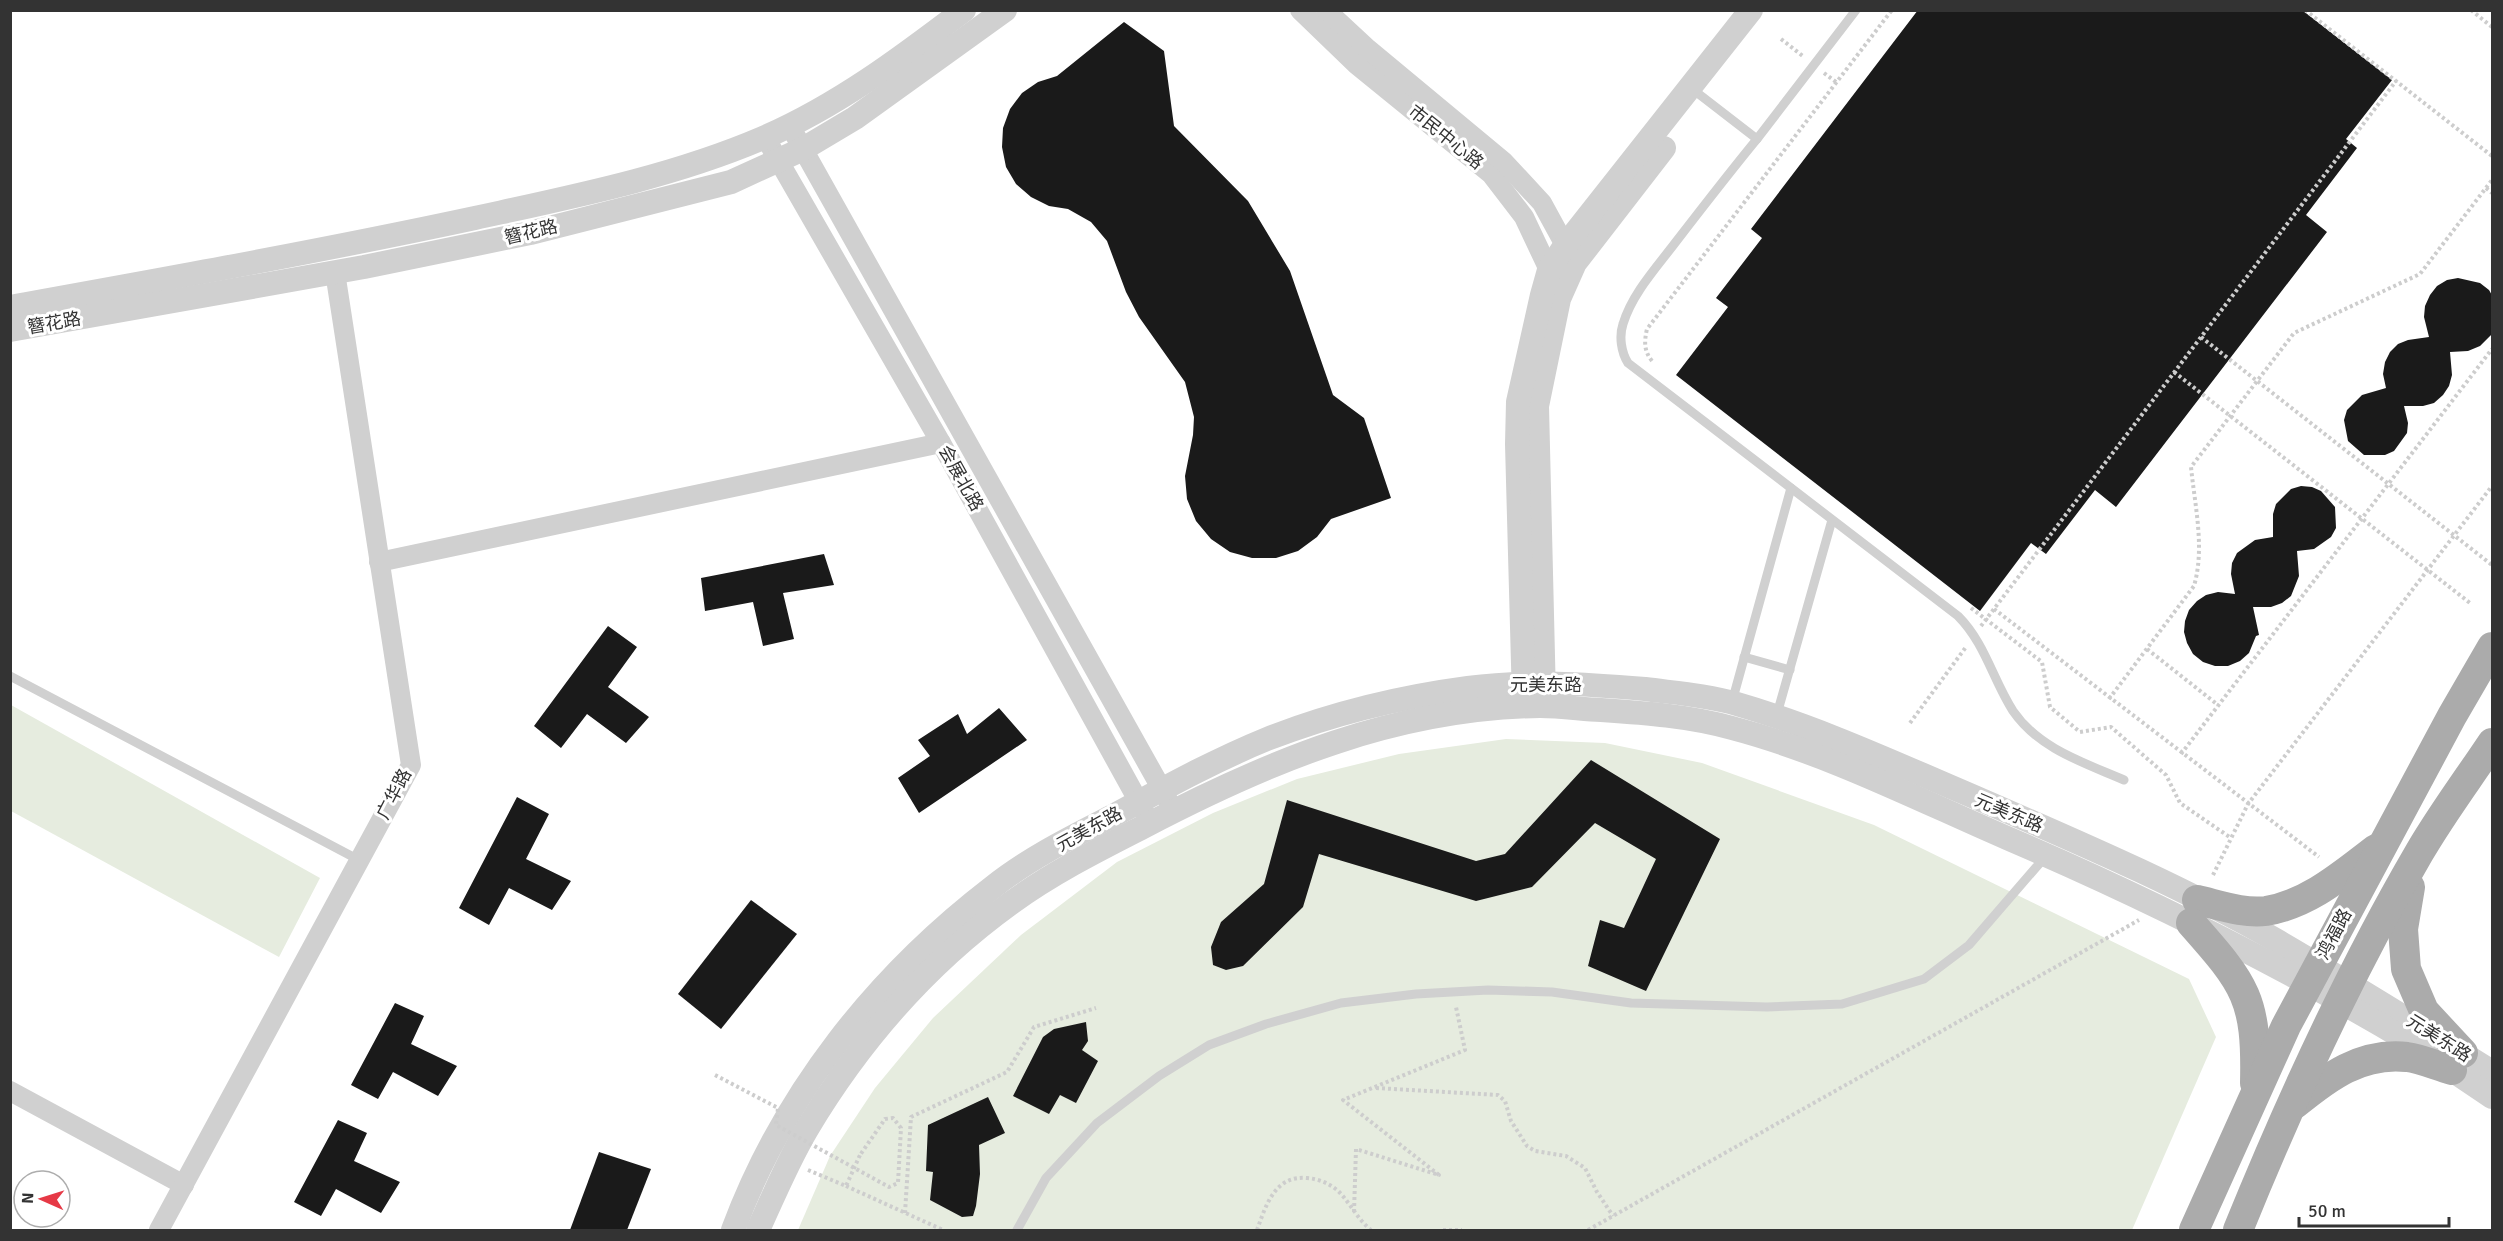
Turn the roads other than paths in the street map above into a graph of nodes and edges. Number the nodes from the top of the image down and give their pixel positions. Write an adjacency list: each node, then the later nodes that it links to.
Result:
1 (964, 10): 9 (street, 簪花路)
2 (1005, 10): 12 (street, 簪花路)
3 (1300, 10): 16 (street, 市民中心路)
4 (1326, 10): 14 (street, 市民中心路)
5 (1751, 10): 8 (street)
6 (1769, 10): 8 (street)
7 (1856, 10): 11 (lane)
8 (1697, 92): 11 (lane); 14 (street)
9 (790, 126): 10 (street, 簪花路); 12 (street, 会展北路)
10 (765, 137): 13 (street, 会展北路); 17 (street, 簪花路)
11 (1756, 139): 20 (lane)
12 (803, 149): 13 (street, 簪花路); 32 (street, 会展北路)
13 (778, 161): 15 (street, 簪花路); 19 (street, 会展北路)
14 (1570, 255): 16 (street)
15 (335, 272): 18 (street, 簪花路); 22 (street, 广华路)
16 (1556, 279): 27 (street)
17 (10, 307)
18 (10, 330)
19 (941, 442): 22 (street); 33 (street, 会展北路)
20 (1791, 488): 21 (lane); 24 (lane)
21 (1832, 520): 25 (lane); 31 (lane)
22 (379, 562): 38 (street, 广华路)
23 (2493, 647): 35 (main road, 鸿福路)
24 (1744, 657): 25 (lane); 28 (lane)
25 (1790, 670): 29 (lane)
26 (10, 676): 38 (lane)
27 (1534, 695): 28 (street, 元美东路); 32 (street, 元美东路); 37 (street, 元美东路)
28 (1732, 702): 29 (street, 元美东路)
29 (1776, 717): 39 (street, 元美东路)
30 (2493, 743): 36 (main road, 鸿福路)
31 (2124, 780)
32 (1168, 800): 33 (street, 元美东路); 34 (street, 元美东路)
33 (1139, 802): 34 (street, 会展北路); 50 (street, 元美东路)
34 (1151, 823): 51 (street, 元美东路)
35 (2384, 844): 39 (main road); 40 (main road, 鸿福路)
36 (2420, 851): 41 (main road, 鸿福路); 42 (main road)
37 (2047, 855): 39 (street, 元美东路); 52 (lane)
38 (359, 860): 48 (street, 广华路)
39 (2194, 912): 40 (street, 元美东路); 45 (main road)
40 (2313, 975): 41 (street, 元美东路); 45 (main road, 鸿福路)
41 (2346, 993): 42 (street, 元美东路); 47 (main road, 鸿福路)
42 (2457, 1062): 43 (street, 元美东路); 46 (street, 元美东路); 47 (main road)
43 (2493, 1072)
44 (10, 1091): 48 (street)
45 (2255, 1094): 53 (main road, 鸿福路)
46 (2493, 1097)
47 (2288, 1109): 54 (main road, 鸿福路)
48 (184, 1185): 49 (street, 广华路)
49 (159, 1230)
50 (733, 1230)
51 (758, 1230)
52 (1017, 1230)
53 (2194, 1230)
54 (2238, 1230)

